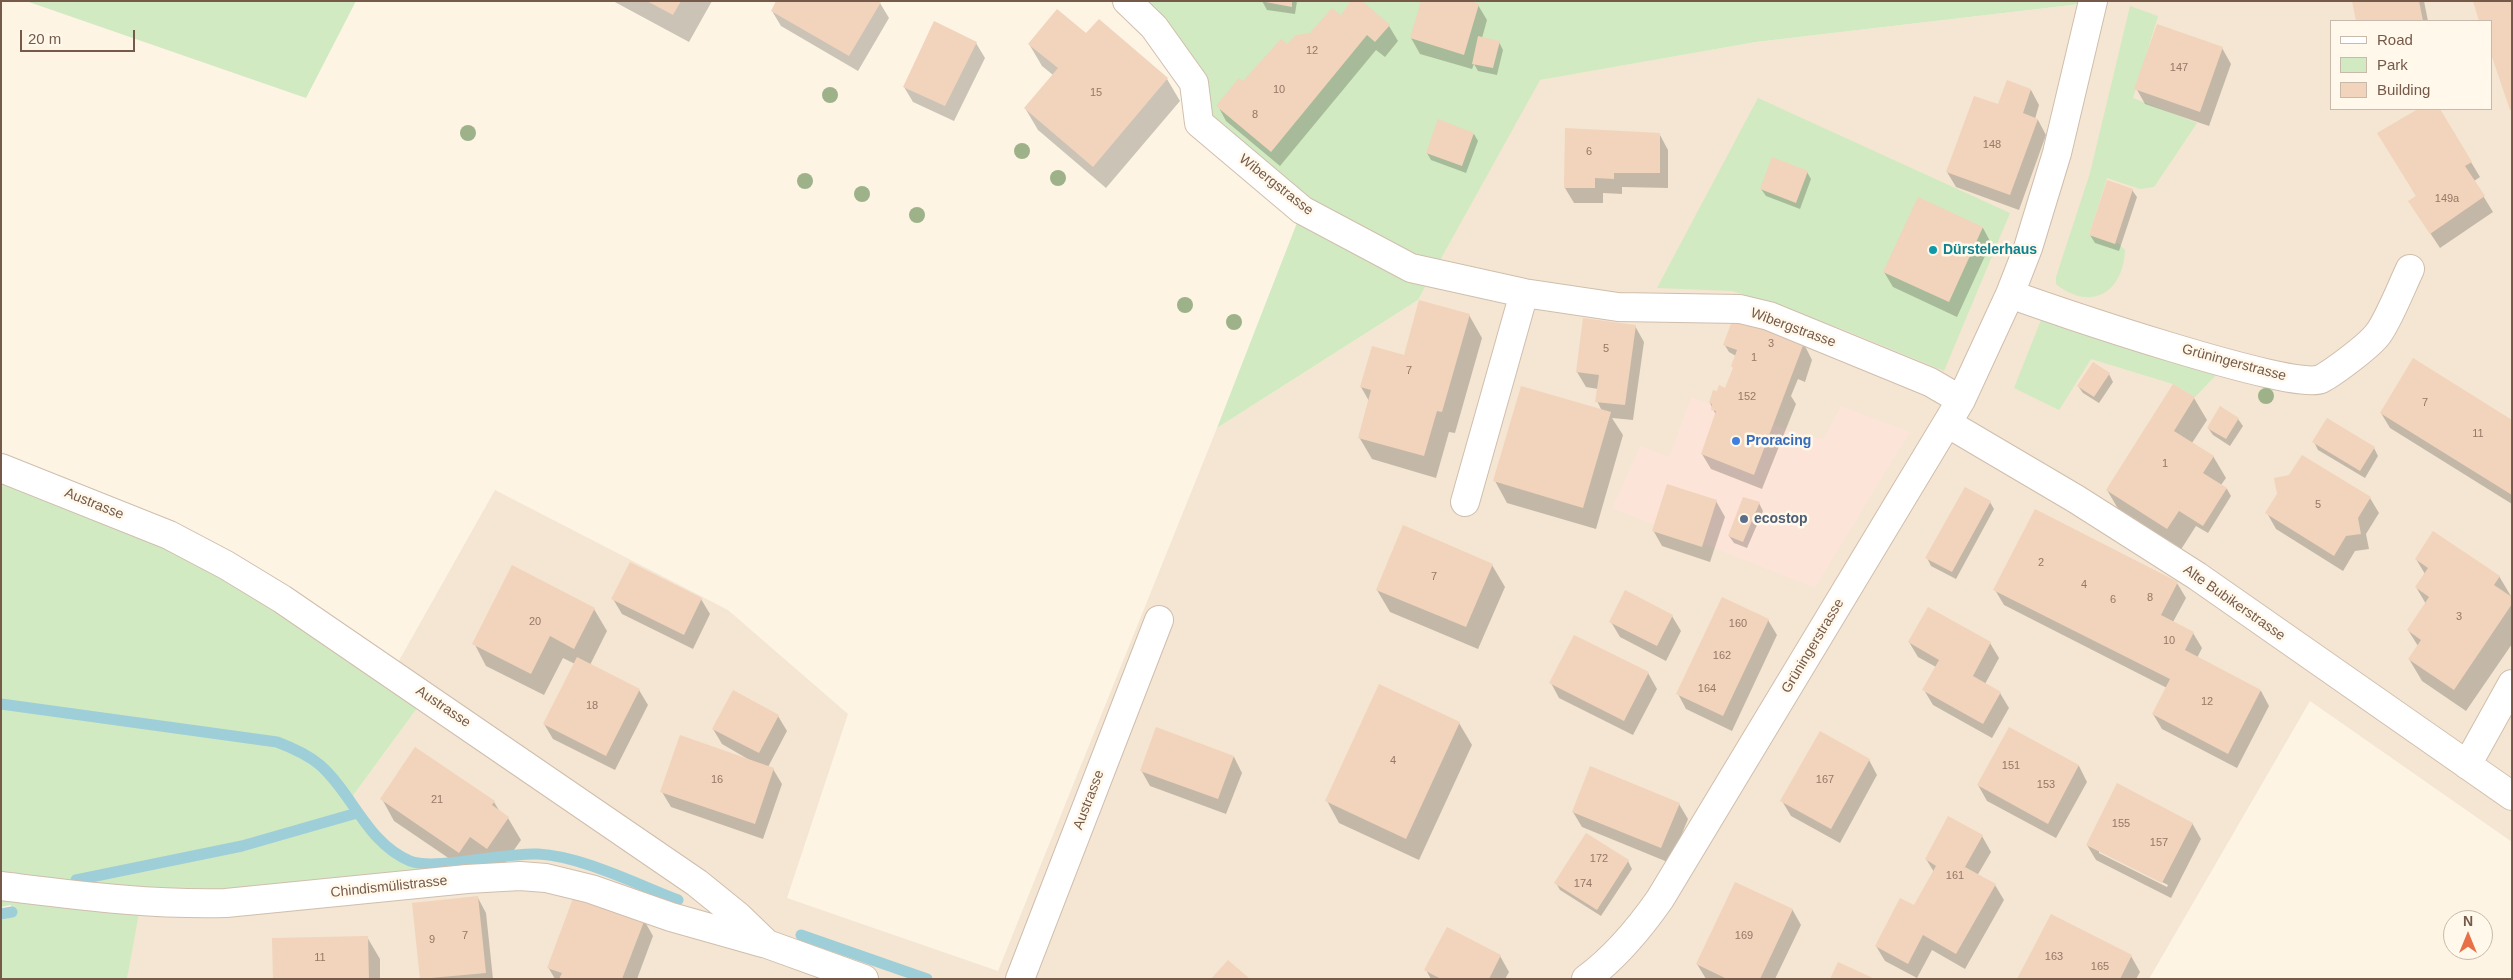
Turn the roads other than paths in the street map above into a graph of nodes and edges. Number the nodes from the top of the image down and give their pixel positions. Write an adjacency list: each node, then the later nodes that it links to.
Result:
1 (1127, 1): 4 (street, Wibergstrasse)
2 (2093, 1): 5 (street, Grüningerstrasse)
3 (2410, 270): 5 (street, Grüningerstrasse)
4 (1524, 293): 6 (street, Wibergstrasse); 9 (street)
5 (2010, 294): 6 (street, Grüningerstrasse)
6 (1961, 400): 7 (street, Grüningerstrasse)
7 (1947, 423): 12 (street, Alte Bubikerstrasse); 16 (street, Grüningerstrasse)
8 (1, 468): 15 (street, Austrasse)
9 (1465, 502)
10 (1159, 620): 18 (street, Austrasse)
11 (2512, 684): 12 (street)
12 (2467, 765): 13 (street, Alte Bubikerstrasse)
13 (2512, 796)
14 (1, 886): 15 (street, Chindismülistrasse)
15 (767, 944): 17 (street, Austrasse)
16 (1591, 977)
17 (864, 979)
18 (1020, 979)

